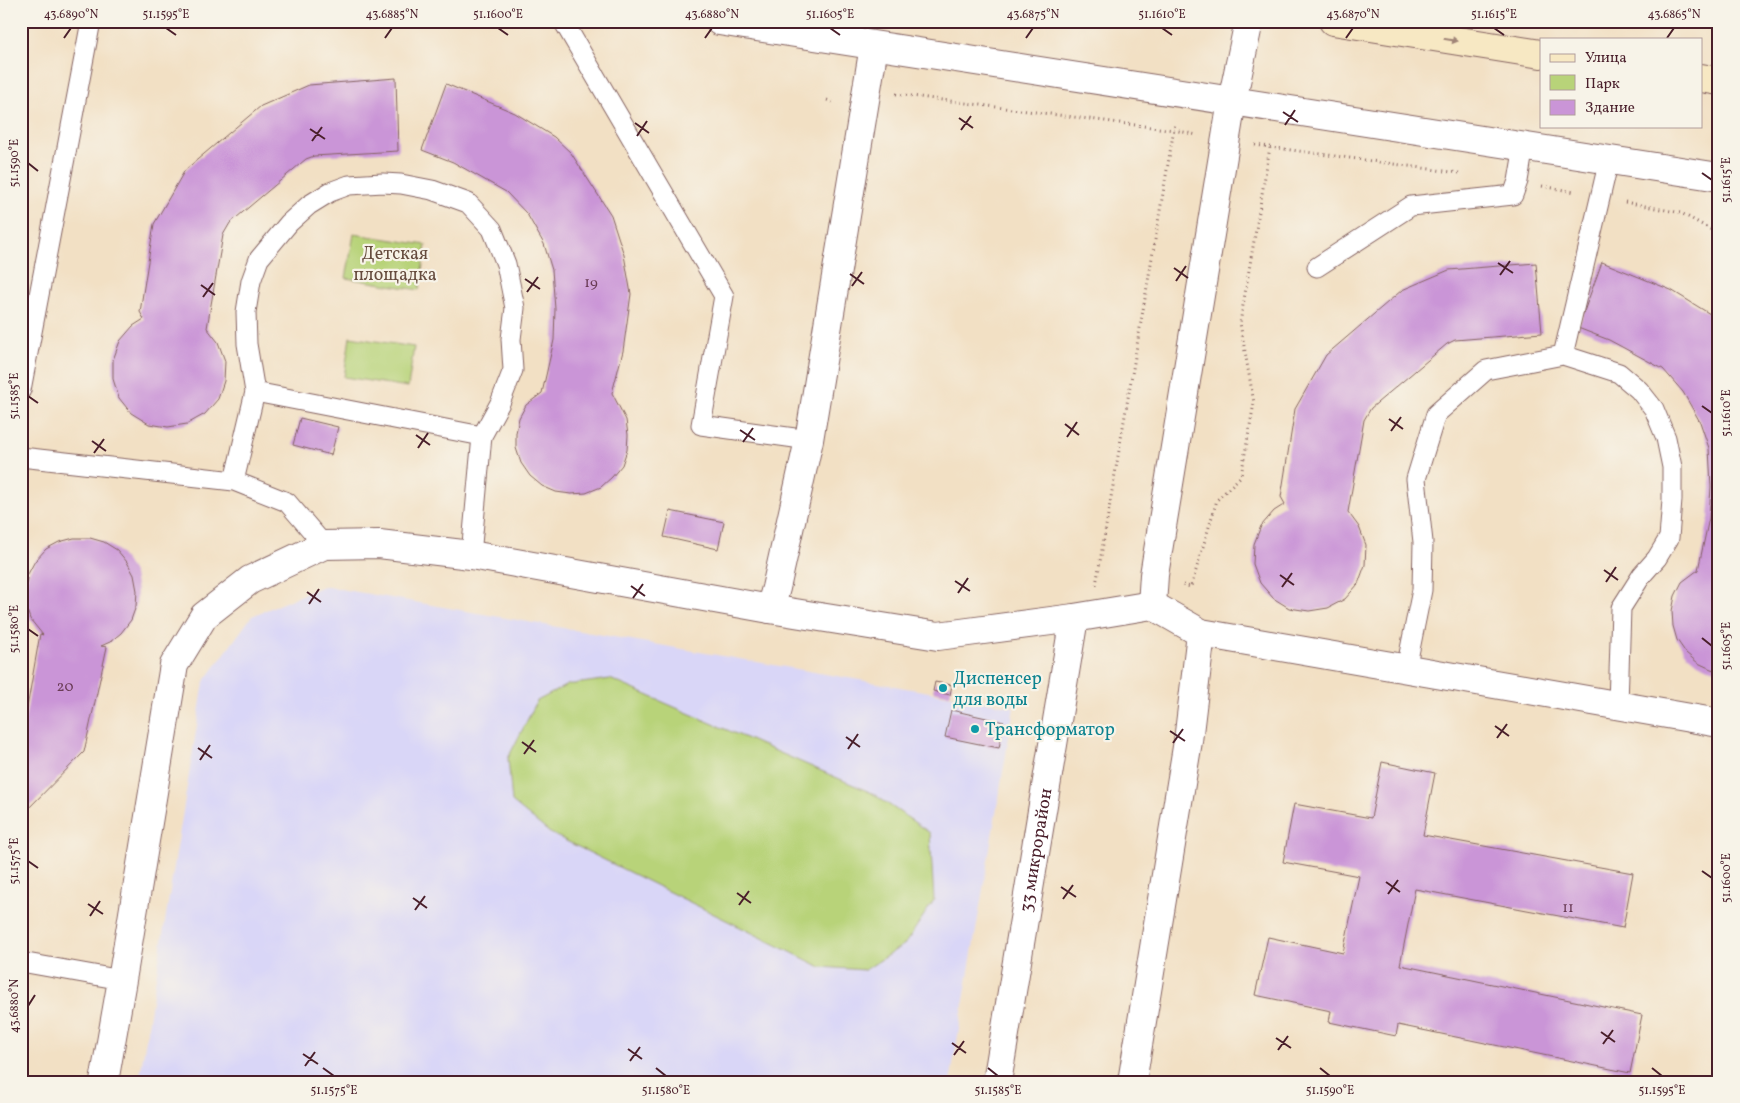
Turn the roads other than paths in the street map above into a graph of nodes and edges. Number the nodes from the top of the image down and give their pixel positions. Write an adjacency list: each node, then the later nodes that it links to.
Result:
1 (91, 21): 16 (lane)
2 (563, 21): 19 (lane)
3 (719, 21): 6 (street)
4 (1249, 21): 10 (street)
5 (1334, 21): 7 (street, one-way to 7)
6 (874, 46): 10 (street); 19 (street)
7 (1540, 54)
8 (1702, 78): 9 (street)
9 (1719, 81)
10 (1232, 101): 11 (street); 24 (street)
11 (1524, 146): 12 (street); 14 (lane)
12 (1609, 160): 13 (street); 15 (lane)
13 (1719, 177)
14 (1317, 268)
15 (1563, 355): 28 (lane); 29 (lane)
16 (21, 390)
17 (255, 392): 18 (lane); 18 (lane); 21 (lane)
18 (482, 436): 23 (lane)
19 (809, 440): 25 (street)
20 (21, 457): 21 (lane)
21 (234, 481): 22 (lane)
22 (324, 546): 23 (street); 32 (street)
23 (471, 555): 25 (street)
24 (1152, 605): 26 (street); 27 (street)
25 (770, 610): 26 (street)
26 (1074, 618): 34 (street, 33 микрорайон)
27 (1201, 633): 28 (street); 35 (street)
28 (1406, 669): 29 (street)
29 (1618, 705): 30 (street)
30 (1719, 723)
31 (21, 962): 32 (lane)
32 (122, 980): 33 (street)
33 (104, 1082)
34 (997, 1082)
35 (1132, 1082)

